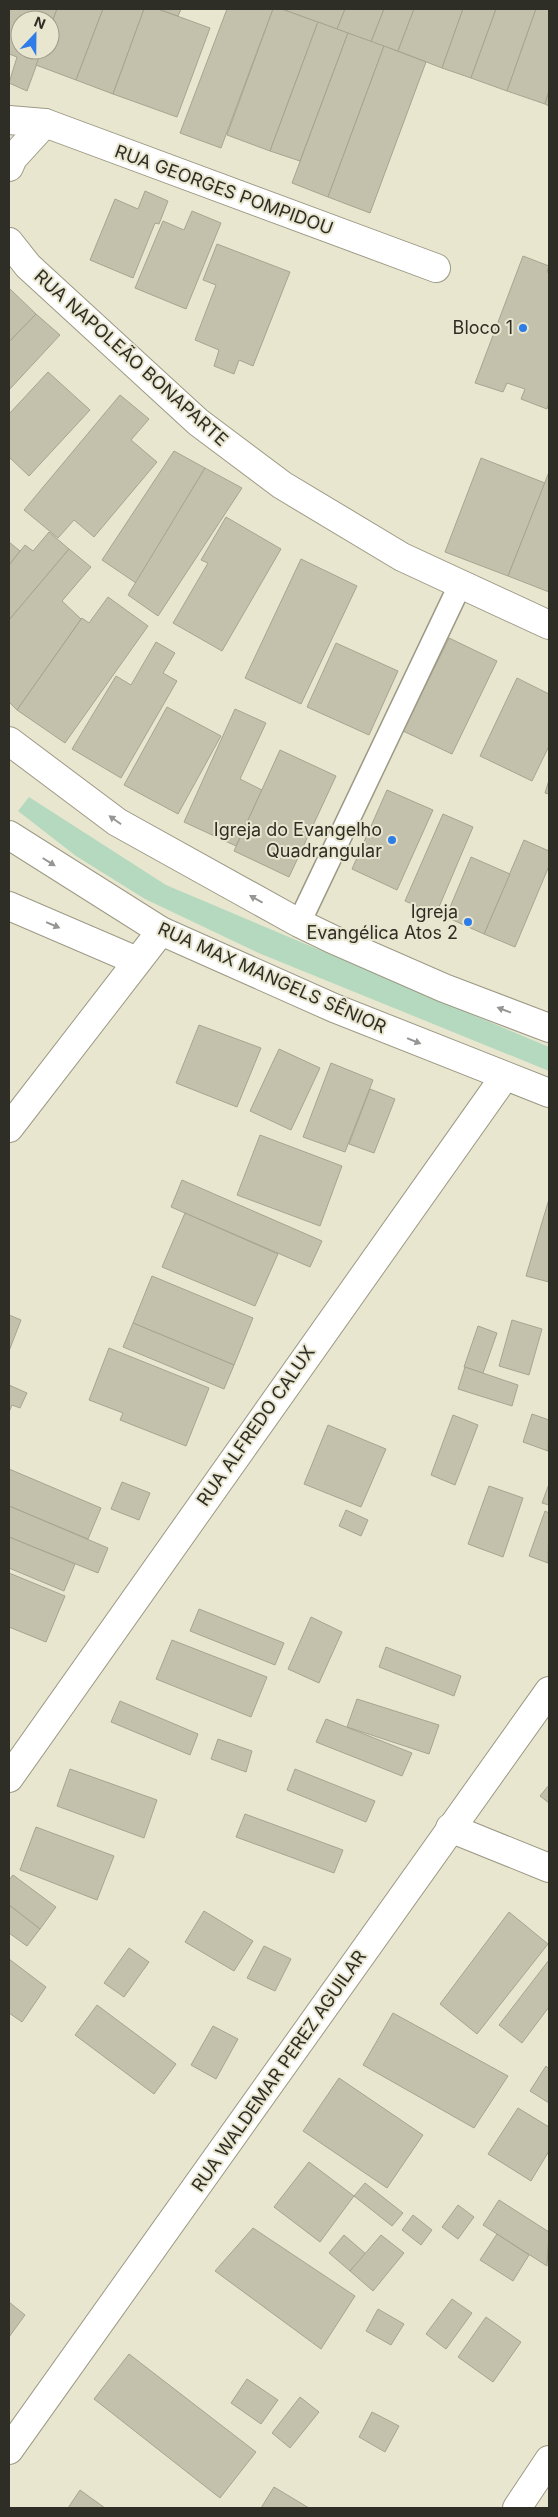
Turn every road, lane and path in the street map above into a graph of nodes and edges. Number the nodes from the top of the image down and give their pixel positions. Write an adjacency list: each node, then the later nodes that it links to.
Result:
1 (9, 120): 2 (street, RUA GEORGES POMPIDOU)
2 (45, 123): 3 (street); 5 (street, RUA GEORGES POMPIDOU)
3 (9, 167)
4 (9, 242): 6 (street, RUA NAPOLEÃO BONAPARTE)
5 (436, 268)
6 (460, 584): 7 (street, RUA NAPOLEÃO BONAPARTE); 11 (lane)
7 (549, 625)
8 (9, 741): 11 (street, one-way to 8)
9 (9, 835): 12 (street, RUA MAX MANGELS SÊNIOR, one-way to 12)
10 (9, 906): 13 (street, one-way to 13)
11 (299, 922): 14 (street, one-way to 11)
12 (161, 931): 13 (street); 15 (street, RUA MAX MANGELS SÊNIOR, one-way to 15)
13 (137, 961): 17 (street)
14 (549, 1028)
15 (505, 1076): 16 (street, RUA MAX MANGELS SÊNIOR); 19 (street, RUA ALFREDO CALUX)
16 (549, 1093)
17 (9, 1128)
18 (549, 1691): 20 (street, RUA WALDEMAR PEREZ AGUILAR)
19 (9, 1778)
20 (450, 1828): 21 (street); 22 (street, RUA WALDEMAR PEREZ AGUILAR)
21 (549, 1868)
22 (9, 2450)
23 (549, 2460): 24 (street)
24 (517, 2508)

